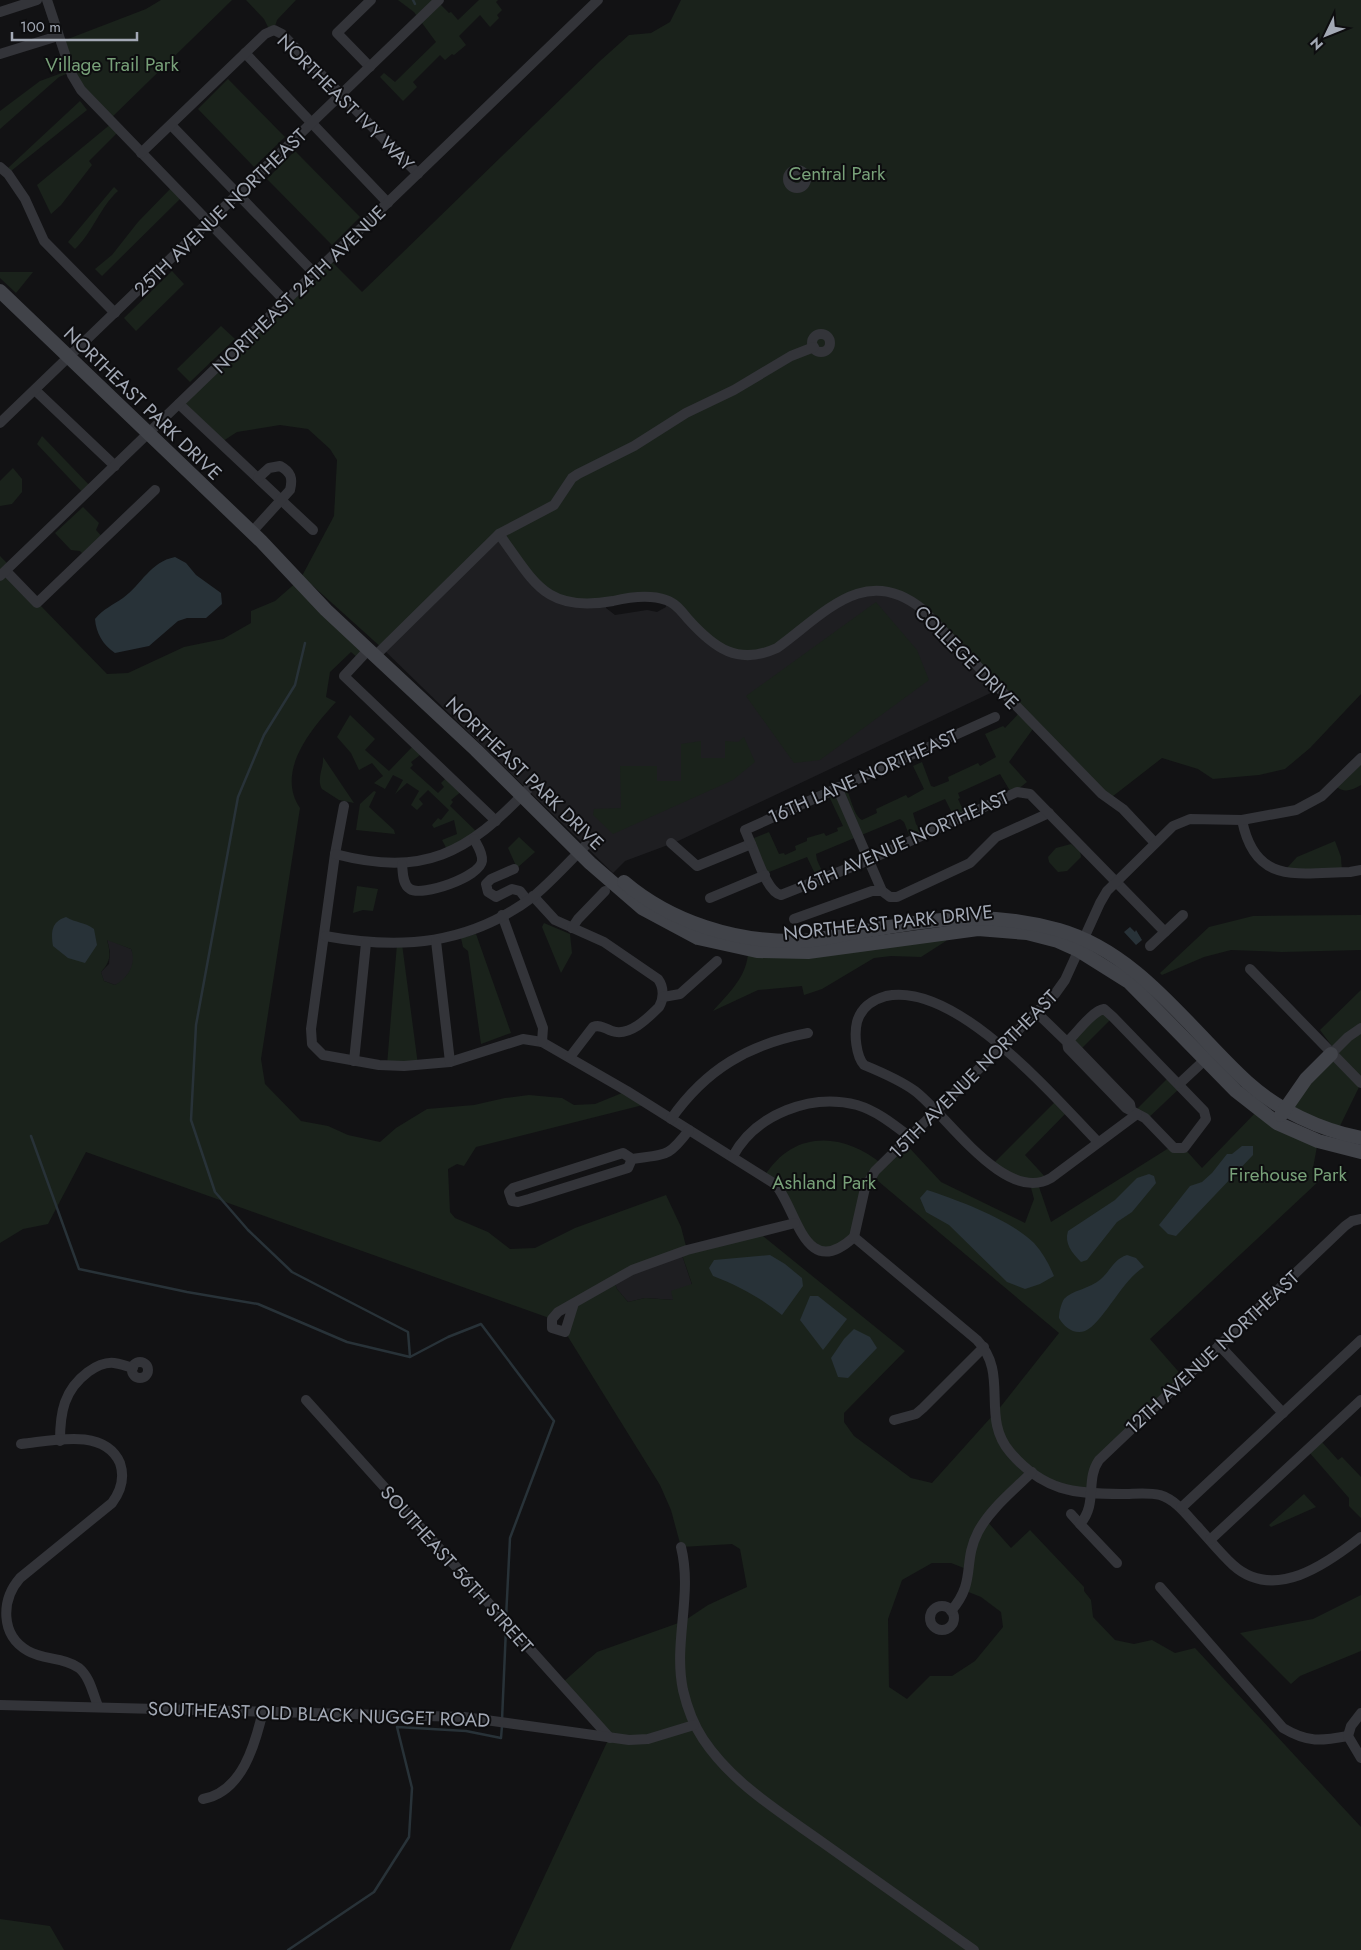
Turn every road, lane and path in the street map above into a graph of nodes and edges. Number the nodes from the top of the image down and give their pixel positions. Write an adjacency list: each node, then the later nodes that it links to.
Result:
1 (37, 0): 6 (street)
2 (47, 0): 7 (street)
3 (371, 0): 10 (street)
4 (439, 0): 10 (street, 25TH AVENUE NORTHEAST)
5 (598, 0): 16 (street, NORTHEAST 24TH AVENUE)
6 (0, 12)
7 (58, 36): 9 (street); 14 (street)
8 (245, 53): 11 (street, NORTHEAST IVY WAY); 12 (street); 13 (street)
9 (0, 54)
10 (370, 67): 11 (street, 25TH AVENUE NORTHEAST)
11 (342, 95): 13 (street, 25TH AVENUE NORTHEAST); 16 (street, NORTHEAST IVY WAY)
12 (171, 124): 14 (street); 17 (street)
13 (312, 124): 17 (street, 25TH AVENUE NORTHEAST); 18 (street)
14 (141, 153): 19 (street)
15 (0, 167): 23 (street)
16 (418, 174): 18 (street, NORTHEAST 24TH AVENUE)
17 (239, 194): 19 (street, 25TH AVENUE NORTHEAST); 20 (street)
18 (388, 203): 20 (street, NORTHEAST 24TH AVENUE)
19 (209, 223): 22 (street); 23 (street, 25TH AVENUE NORTHEAST)
20 (315, 274): 22 (street, NORTHEAST 24TH AVENUE)
21 (0, 291): 25 (street, NORTHEAST PARK DRIVE)
22 (286, 302): 27 (street, NORTHEAST 24TH AVENUE)
23 (115, 313): 25 (street, 25TH AVENUE NORTHEAST)
24 (814, 346): 35 (street)
25 (70, 358): 26 (street, 25TH AVENUE NORTHEAST); 29 (street, NORTHEAST PARK DRIVE)
26 (36, 390): 28 (street, 25TH AVENUE NORTHEAST); 30 (street)
27 (179, 404): 29 (street, NORTHEAST 24TH AVENUE); 31 (street)
28 (0, 424)
29 (149, 434): 30 (street, NORTHEAST 24TH AVENUE); 36 (street, NORTHEAST PARK DRIVE)
30 (115, 466): 37 (street, NORTHEAST 24TH AVENUE)
31 (258, 478): 33 (street); 33 (street)
32 (155, 490): 37 (street)
33 (281, 501): 34 (street); 36 (street)
34 (313, 530)
35 (499, 534): 38 (street); 49 (street, COLLEGE DRIVE)
36 (256, 537): 38 (street, NORTHEAST PARK DRIVE)
37 (3, 573)
38 (376, 651): 42 (street, NORTHEAST PARK DRIVE); 46 (street)
39 (996, 717): 41 (street, 16TH LANE NORTHEAST)
40 (1361, 758): 45 (street, 15TH AVENUE NORTHEAST)
41 (837, 787): 50 (street, 16TH LANE NORTHEAST); 53 (street)
42 (525, 792): 46 (street); 51 (street, NORTHEAST PARK DRIVE)
43 (344, 806): 52 (street)
44 (1049, 813): 53 (street, 16TH AVENUE NORTHEAST); 58 (street); 60 (street)
45 (1242, 820): 49 (street, 15TH AVENUE NORTHEAST); 56 (street)
46 (496, 821): 47 (street)
47 (474, 839): 54 (street); 54 (street)
48 (671, 843): 50 (street)
49 (1155, 843): 58 (street, 15TH AVENUE NORTHEAST)
50 (751, 844): 57 (street, 16TH AVENUE NORTHEAST)
51 (582, 849): 61 (street); 71 (street, NORTHEAST PARK DRIVE)
52 (335, 854): 54 (street); 68 (street)
53 (869, 860): 57 (street, 16TH AVENUE NORTHEAST); 60 (street)
54 (402, 864)
55 (514, 869): 61 (street)
56 (1361, 870)
57 (764, 875): 62 (street)
58 (1115, 882): 67 (street); 71 (street, 15TH AVENUE NORTHEAST)
59 (605, 891): 66 (street)
60 (882, 891): 65 (street)
61 (530, 898): 63 (street); 66 (street)
62 (710, 898)
63 (502, 915): 69 (street); 79 (street)
64 (1183, 915): 67 (street)
65 (794, 919)
66 (572, 928): 75 (street)
67 (1164, 932): 72 (street)
68 (324, 936): 70 (street); 85 (street)
69 (436, 940): 70 (street); 86 (street)
70 (366, 943): 85 (street)
71 (1080, 945): 76 (street, 15TH AVENUE NORTHEAST); 82 (street, NORTHEAST PARK DRIVE)
72 (1150, 946)
73 (717, 961): 75 (street)
74 (1250, 969): 83 (street)
75 (663, 996): 84 (street)
76 (1037, 1013): 80 (street); 81 (street, 15TH AVENUE NORTHEAST)
77 (1361, 1028): 83 (street)
78 (808, 1033): 92 (street)
79 (542, 1042): 84 (street); 86 (street)
80 (1067, 1042): 88 (street); 91 (street)
81 (1002, 1046): 90 (street, 15TH AVENUE NORTHEAST); 90 (street); 97 (street)
82 (1210, 1054): 88 (street); 89 (street, NORTHEAST PARK DRIVE); 93 (street, NORTHEAST PARK DRIVE)
83 (1332, 1054): 87 (street); 89 (street)
84 (570, 1057): 92 (street)
85 (354, 1061): 86 (street)
86 (450, 1062)
87 (1361, 1083)
88 (1178, 1084): 91 (street)
89 (1285, 1109): 93 (street); 96 (street, NORTHEAST PARK DRIVE)
90 (936, 1110): 95 (street, 15TH AVENUE NORTHEAST); 97 (street)
91 (1134, 1112): 97 (street)
92 (671, 1119): 94 (street)
93 (1278, 1123): 98 (street, NORTHEAST PARK DRIVE)
94 (689, 1130): 99 (street); 100 (street)
95 (910, 1137): 99 (street); 103 (street, 15TH AVENUE NORTHEAST)
96 (1361, 1138)
97 (1098, 1142)
98 (1361, 1152)
99 (733, 1156): 102 (street)
100 (632, 1159): 100 (street)
101 (1356, 1220): 106 (street, 12TH AVENUE NORTHEAST)
102 (795, 1223): 103 (street); 104 (street)
103 (854, 1237): 107 (street)
104 (574, 1304)
105 (1361, 1340): 111 (street)
106 (1218, 1345): 111 (street); 116 (street, 12TH AVENUE NORTHEAST)
107 (984, 1347): 112 (street); 115 (street)
108 (133, 1368): 113 (street)
109 (306, 1400): 132 (street, SOUTHEAST 56TH STREET)
110 (1361, 1400): 121 (street)
111 (1283, 1413): 117 (street)
112 (894, 1420)
113 (60, 1441): 114 (street); 127 (street)
114 (21, 1444)
115 (1032, 1472): 116 (street); 125 (street)
116 (1092, 1494): 117 (street); 119 (street, 12TH AVENUE NORTHEAST)
117 (1181, 1508): 121 (street)
118 (1071, 1514): 119 (street)
119 (1080, 1524): 123 (street)
120 (1361, 1538): 121 (street)
121 (1210, 1540)
122 (681, 1547): 130 (street)
123 (1117, 1563)
124 (1160, 1587): 131 (street)
125 (951, 1611)
126 (0, 1705): 127 (street, SOUTHEAST OLD BLACK NUGGET ROAD)
127 (98, 1706): 128 (street, SOUTHEAST OLD BLACK NUGGET ROAD)
128 (263, 1711): 132 (street, SOUTHEAST OLD BLACK NUGGET ROAD); 134 (street)
129 (1361, 1713): 131 (street)
130 (694, 1725): 132 (street, SOUTHEAST OLD BLACK NUGGET ROAD); 135 (street)
131 (1348, 1736): 133 (street)
132 (610, 1738)
133 (1361, 1758)
134 (202, 1800)
135 (974, 1950)

